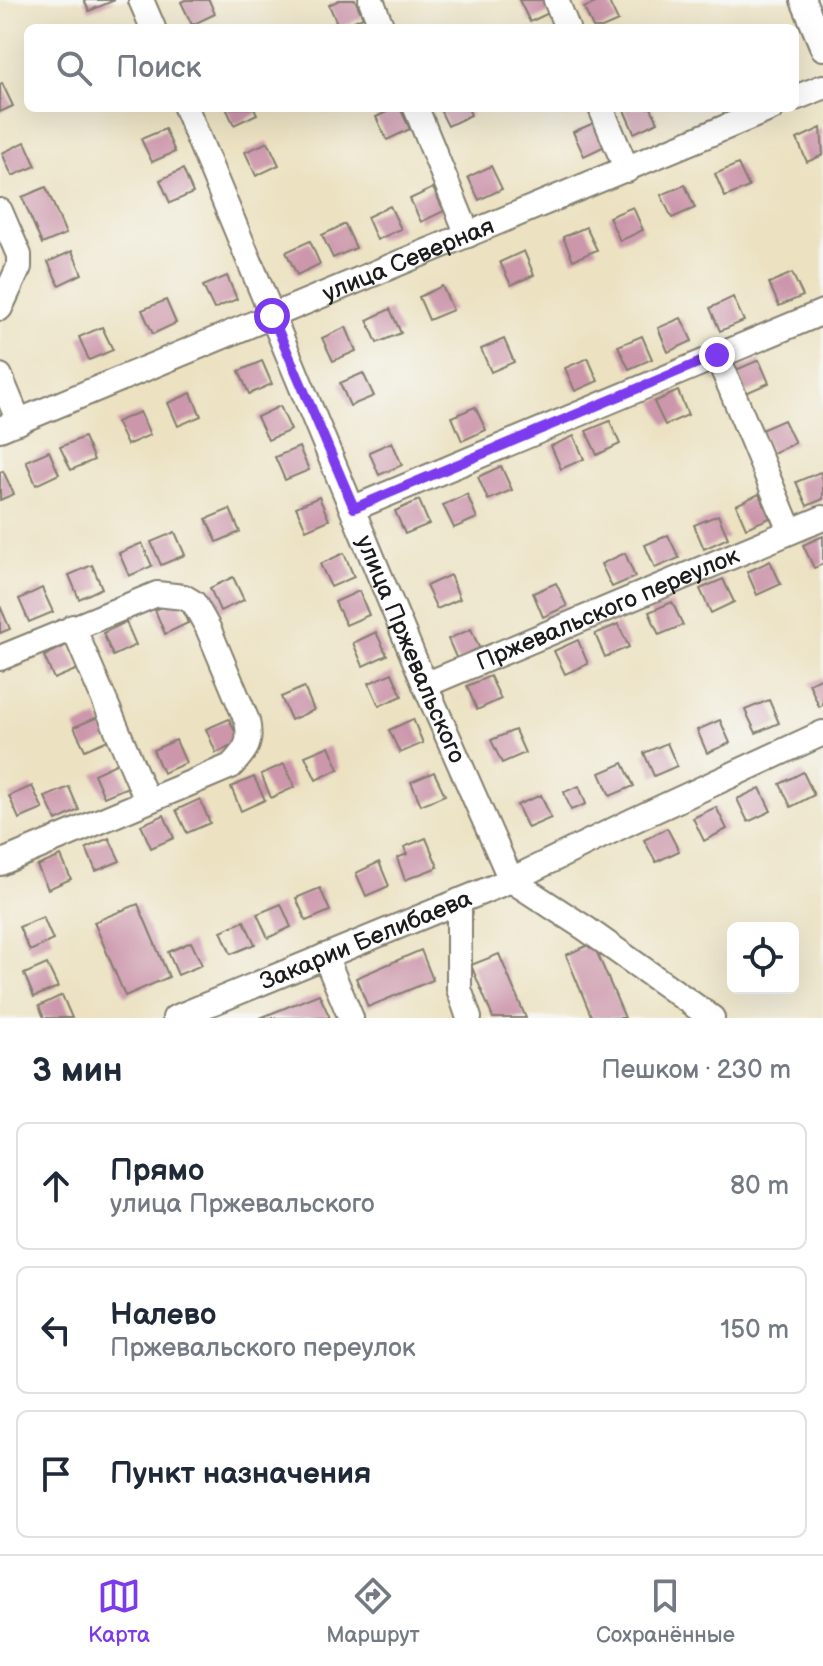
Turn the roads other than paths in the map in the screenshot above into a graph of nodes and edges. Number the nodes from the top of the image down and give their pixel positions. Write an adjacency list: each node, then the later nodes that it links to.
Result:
1 (141, 0): 5 (street)
2 (371, 0): 6 (street)
3 (556, 0): 7 (street)
4 (803, 0): 8 (street)
5 (151, 24)
6 (380, 24)
7 (565, 24)
8 (823, 48)
9 (823, 87): 10 (street)
10 (799, 96)
11 (188, 112): 20 (street, улица Пржевальского)
12 (418, 112): 17 (street)
13 (603, 112): 15 (street)
14 (763, 112): 15 (street, улица Северная)
15 (627, 170): 17 (street, улица Северная)
16 (0, 211): 18 (street)
17 (468, 235): 20 (street, улица Северная)
18 (0, 308)
19 (823, 312): 21 (street)
20 (272, 316): 23 (street, улица Северная); 24 (street, улица Пржевальского)
21 (717, 355): 24 (street); 26 (street)
22 (0, 376): 23 (street)
23 (9, 426)
24 (354, 508): 29 (street, улица Пржевальского)
25 (823, 518): 26 (street, Пржевальского переулок)
26 (790, 531): 29 (street, Пржевальского переулок)
27 (73, 627): 28 (street); 31 (street); 31 (street)
28 (0, 658)
29 (425, 685): 33 (street, улица Пржевальского)
30 (823, 733): 33 (street, Закарии Белибаева)
31 (147, 800): 32 (street)
32 (0, 863)
33 (511, 880): 34 (street, Закарии Белибаева); 39 (street)
34 (459, 901): 35 (street, Закарии Белибаева); 38 (street)
35 (325, 956): 36 (street, Закарии Белибаева); 37 (street)
36 (175, 1018)
37 (351, 1018)
38 (469, 1018)
39 (712, 1018)

